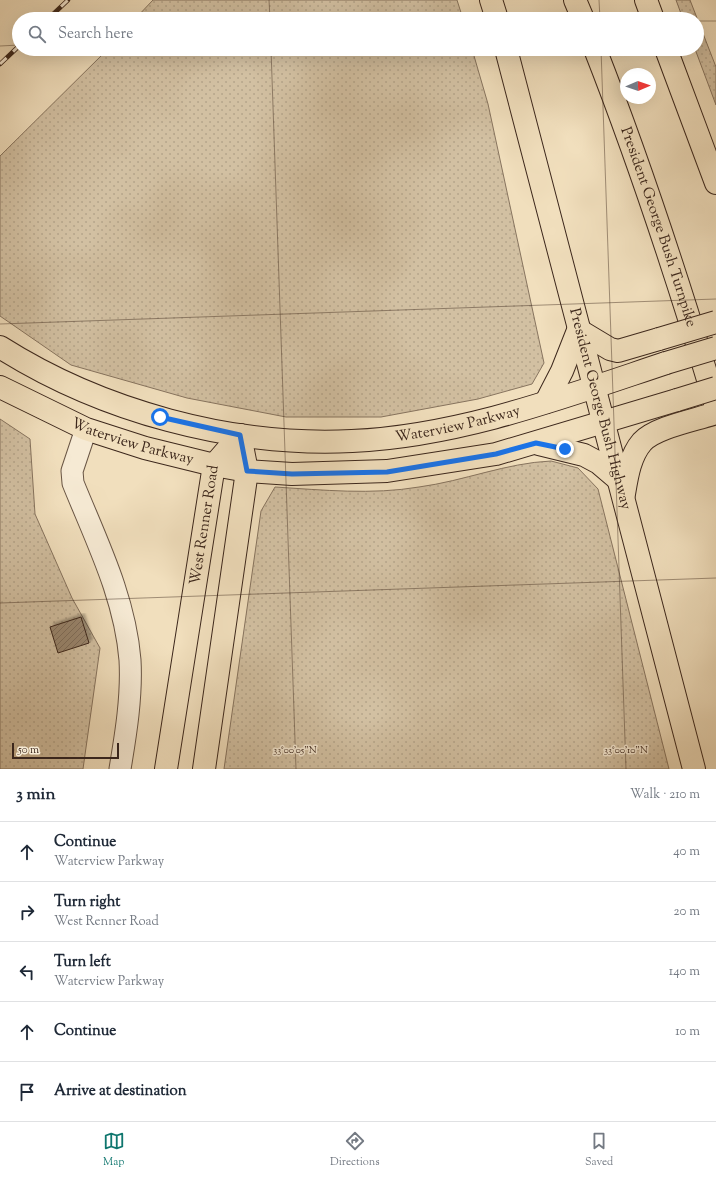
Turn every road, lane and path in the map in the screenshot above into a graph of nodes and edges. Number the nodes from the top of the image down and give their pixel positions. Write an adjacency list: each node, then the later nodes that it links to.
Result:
1 (491, 0): 4 (main road)
2 (575, 0): 5 (main road)
3 (646, 0): 6 (main road)
4 (495, 12)
5 (580, 12)
6 (650, 12)
7 (508, 56): 12 (main road, President George Bush Highway)
8 (598, 56): 19 (main road, President George Bush Turnpike)
9 (669, 56): 10 (main road)
10 (716, 183)
11 (716, 322): 12 (main road, bridge)
12 (580, 329): 16 (main road, President George Bush Highway); 18 (main road)
13 (0, 347): 23 (main road, Waterview Parkway)
14 (716, 348): 16 (main road, Waterview Parkway, bridge)
15 (0, 386): 22 (main road, Waterview Parkway)
16 (594, 387): 18 (main road, Waterview Parkway); 21 (main road, President George Bush Highway)
17 (716, 388): 21 (main road, Waterview Parkway, bridge)
18 (546, 402): 23 (main road, Waterview Parkway)
19 (716, 406)
20 (716, 414): 27 (main road)
21 (604, 423): 24 (main road, Waterview Parkway); 27 (main road, President George Bush Highway)
22 (86, 429): 25 (main road, Waterview Parkway); 28 (lane)
23 (240, 435): 25 (main road, West Renner Road); 26 (main road, West Renner Road)
24 (536, 443): 26 (main road, Waterview Parkway); 27 (main road)
25 (214, 465): 26 (main road, Waterview Parkway); 29 (main road, West Renner Road)
26 (247, 471): 30 (main road, West Renner Road)
27 (621, 489): 31 (main road, President George Bush Highway)
28 (120, 769)
29 (166, 769)
30 (204, 769)
31 (694, 769)

